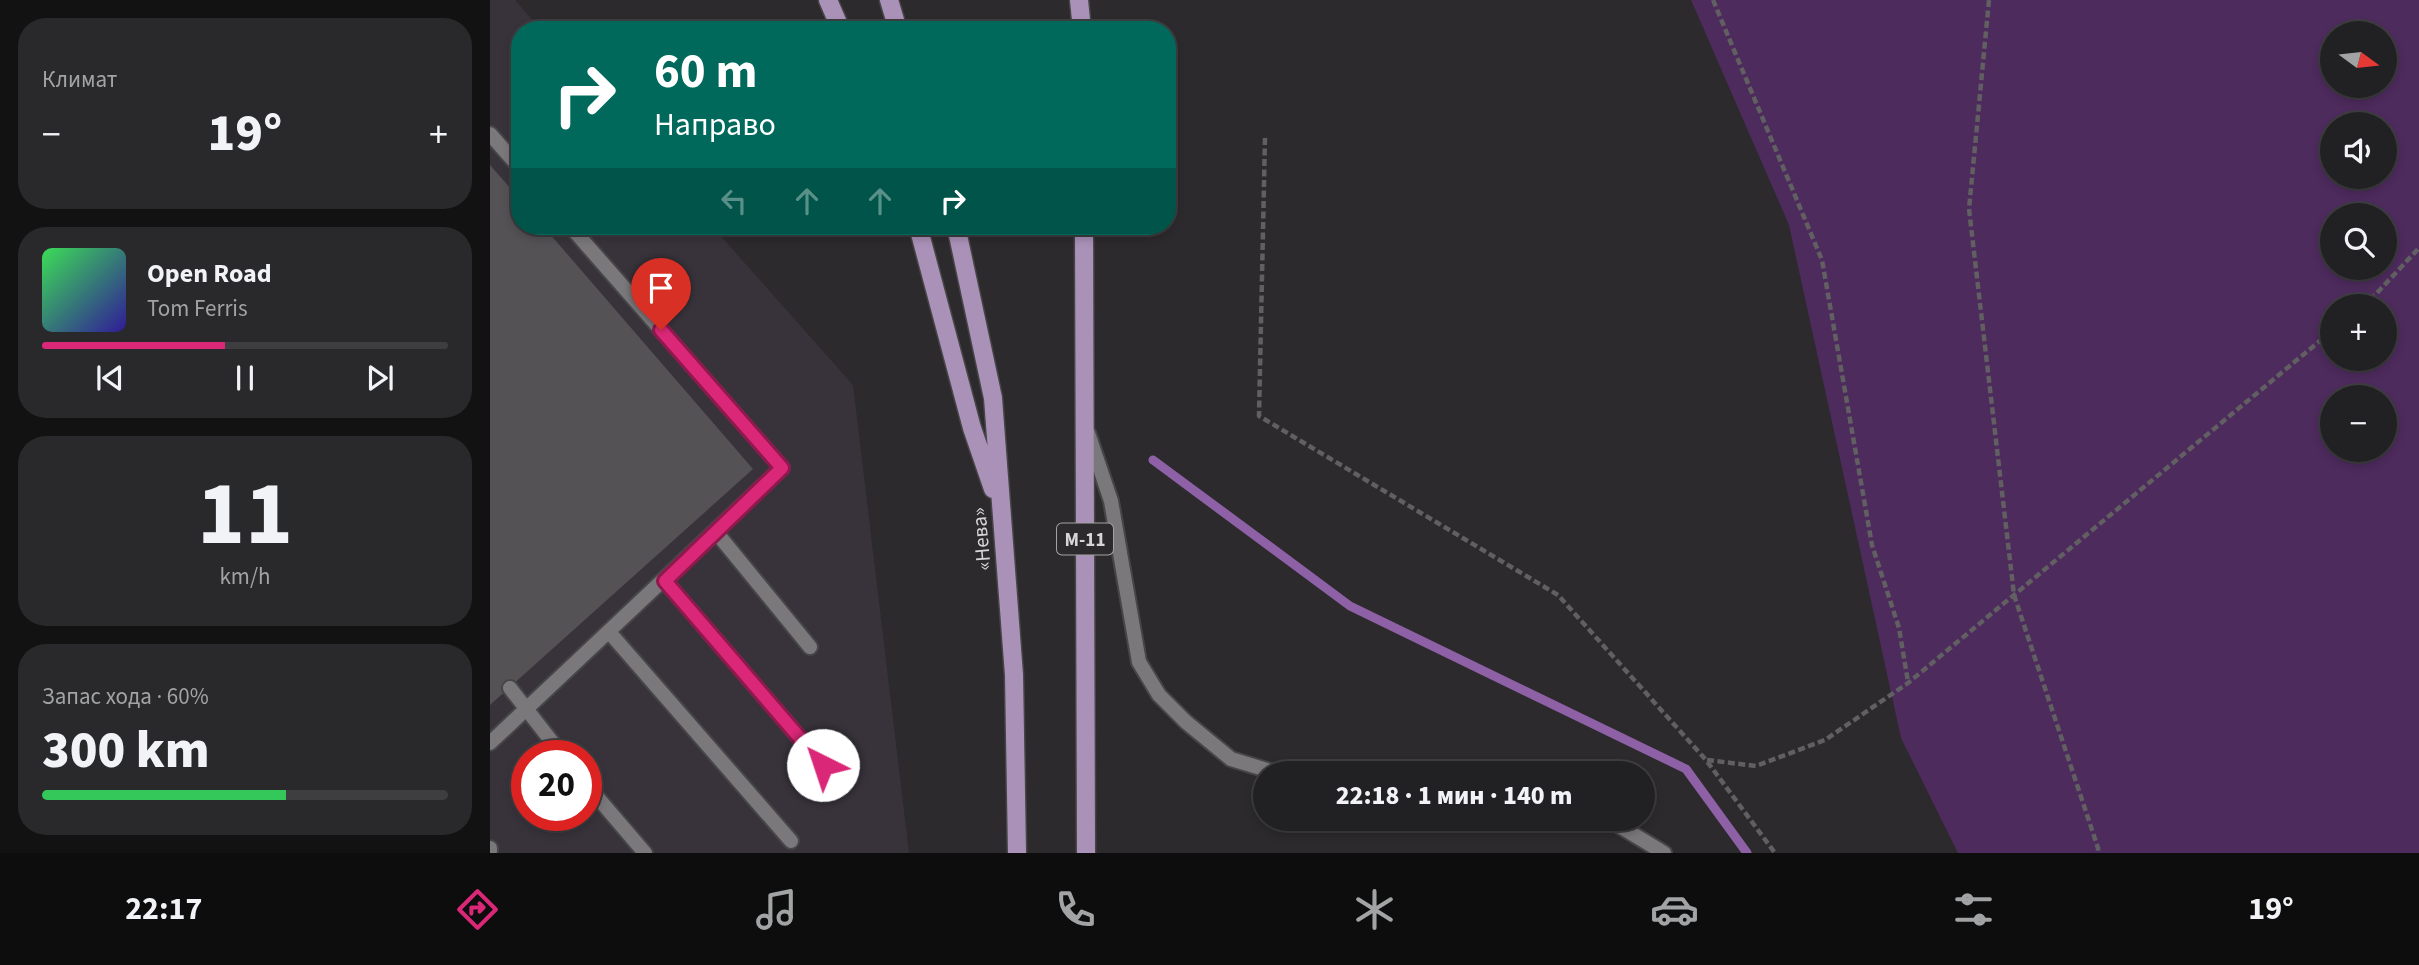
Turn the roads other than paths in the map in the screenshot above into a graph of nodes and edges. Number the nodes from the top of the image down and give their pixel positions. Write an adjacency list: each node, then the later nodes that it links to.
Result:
1 (828, 0): 5 (main road)
2 (889, 0): 6 (main road)
3 (1079, 0): 7 (main road)
4 (1087, 0): 8 (main road)
5 (837, 21)
6 (895, 21)
7 (1082, 21)
8 (1085, 21)
9 (490, 134): 10 (street)
10 (511, 158)
11 (578, 235): 17 (street)
12 (920, 235): 16 (main road)
13 (958, 235): 16 (main road, «Нева»)
14 (1084, 235): 15 (main road, М-11)
15 (1084, 421): 26 (street); 32 (main road, М-11)
16 (1001, 512): 31 (main road, «Нева»)
17 (716, 532): 18 (street); 20 (street)
18 (665, 581): 19 (street); 25 (street)
19 (610, 633): 22 (street); 29 (street)
20 (810, 647)
21 (510, 688): 22 (street)
22 (528, 710): 23 (street); 24 (street)
23 (551, 740)
24 (490, 744)
25 (823, 765)
26 (1253, 766)
27 (602, 803): 30 (street)
28 (1628, 831): 33 (street)
29 (791, 841)
30 (645, 853)
31 (1017, 853)
32 (1086, 853)
33 (1664, 853)

